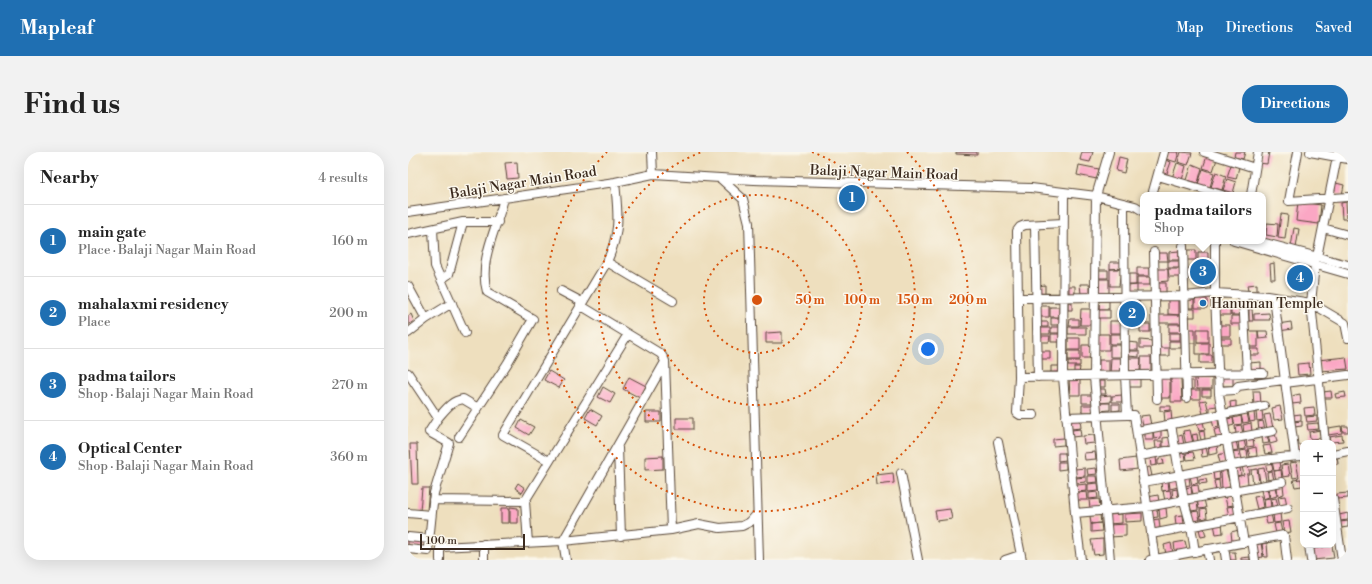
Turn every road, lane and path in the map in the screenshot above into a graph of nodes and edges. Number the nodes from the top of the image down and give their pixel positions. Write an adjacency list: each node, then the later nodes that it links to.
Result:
1 (652, 152): 11 (street)
2 (1109, 152): 19 (street)
3 (1164, 152): 12 (street)
4 (1204, 152): 10 (street)
5 (1258, 152): 10 (street)
6 (1298, 152): 22 (street)
7 (1310, 152): 8 (street)
8 (1337, 154): 9 (street); 22 (street)
9 (1348, 159)
10 (1255, 168): 18 (street)
11 (653, 174): 13 (street, Balaji Nagar Main Road); 14 (street, Balaji Nagar Main Road)
12 (1158, 176): 16 (street); 17 (street)
13 (720, 179): 15 (street, Balaji Nagar Main Road); 121 (street)
14 (615, 182): 21 (street, Balaji Nagar Main Road); 40 (street)
15 (1064, 192): 19 (street, Balaji Nagar Main Road); 28 (street)
16 (1153, 192)
17 (1212, 192)
18 (1251, 192)
19 (1096, 196): 23 (street, Balaji Nagar Main Road); 52 (street)
20 (1348, 197): 22 (street)
21 (504, 198): 25 (street, Balaji Nagar Main Road); 27 (street)
22 (1329, 199): 30 (street)
23 (1124, 203): 24 (street, Balaji Nagar Main Road); 48 (street)
24 (1139, 207)
25 (408, 212)
26 (462, 222): 27 (street); 31 (street); 43 (street)
27 (498, 222): 85 (street)
28 (1063, 223): 29 (street); 51 (street)
29 (1035, 225): 53 (street); 54 (street)
30 (1323, 228): 33 (street); 39 (street)
31 (433, 229): 32 (street); 43 (street)
32 (408, 234)
33 (1348, 235)
34 (1216, 244): 46 (street)
35 (1246, 244): 39 (street)
36 (1266, 244): 39 (street)
37 (1183, 246): 50 (street)
38 (1154, 252): 49 (street)
39 (1316, 261): 41 (street); 42 (street); 58 (street)
40 (607, 262): 56 (street); 59 (street)
41 (1348, 266)
42 (1348, 274)
43 (442, 279): 57 (street)
44 (408, 286): 60 (street)
45 (561, 290): 59 (street)
46 (1215, 293): 47 (street); 50 (street); 70 (street)
47 (1243, 295): 55 (street); 67 (street)
48 (1125, 296): 49 (street); 52 (street); 71 (street)
49 (1154, 296): 50 (street); 74 (street)
50 (1185, 296): 72 (street)
51 (1064, 297): 52 (street); 54 (street); 77 (street)
52 (1096, 297): 78 (street)
53 (1018, 298): 54 (street); 75 (street)
54 (1037, 298): 76 (street)
55 (1274, 298): 58 (street); 80 (street)
56 (673, 301)
57 (452, 303): 60 (street); 63 (street)
58 (1311, 303): 61 (street); 79 (street)
59 (581, 304): 64 (street); 105 (street)
60 (426, 319): 62 (street)
61 (1347, 323): 65 (street)
62 (408, 333)
63 (465, 333)
64 (628, 334): 66 (street); 105 (street)
65 (1348, 338)
66 (665, 361): 99 (street); 125 (street)
67 (1247, 373): 68 (street); 70 (street)
68 (1263, 373)
69 (408, 374): 91 (street)
70 (1218, 374): 72 (street); 81 (street)
71 (1125, 375): 74 (street); 78 (street); 88 (street)
72 (1186, 375): 74 (street); 82 (street)
73 (1348, 375): 79 (street)
74 (1155, 376): 83 (street)
75 (1019, 377): 76 (street); 87 (street)
76 (1038, 377): 77 (street)
77 (1063, 377): 78 (street); 90 (street)
78 (1094, 377): 89 (street)
79 (1318, 378): 80 (street); 97 (street)
80 (1284, 382): 81 (street); 104 (street)
81 (1219, 390): 86 (street)
82 (1187, 398)
83 (1157, 399)
84 (1264, 406): 86 (street)
85 (478, 408): 91 (street); 95 (street)
86 (1222, 414): 92 (street); 96 (street)
87 (1034, 415)
88 (1127, 415): 89 (street); 93 (street)
89 (1098, 416): 90 (street); 117 (street)
90 (1066, 417): 120 (street)
91 (438, 418): 112 (street)
92 (1171, 424): 93 (street); 100 (street)
93 (1137, 431): 103 (street)
94 (1273, 431): 96 (street)
95 (458, 437)
96 (1227, 440): 100 (street); 106 (street)
97 (1325, 440)
98 (998, 442): 139 (street)
99 (618, 447): 127 (street); 130 (street)
100 (1175, 450): 103 (street); 108 (street)
101 (1348, 451): 102 (street)
102 (1336, 453)
103 (1140, 456): 109 (street)
104 (1299, 456): 106 (street)
105 (549, 461): 113 (street)
106 (1232, 465): 108 (street); 111 (street)
107 (901, 474): 145 (street)
108 (1179, 476): 109 (street); 114 (street)
109 (1142, 482): 115 (street)
110 (1282, 482): 111 (street)
111 (1236, 491): 114 (street); 123 (street)
112 (433, 500): 113 (street); 122 (street)
113 (525, 501): 132 (street)
114 (1184, 501): 115 (street); 124 (street)
115 (1147, 507): 117 (street); 126 (street)
116 (1288, 508): 123 (street)
117 (1105, 510): 120 (street); 148 (street)
118 (1335, 512): 155 (street)
119 (408, 513): 122 (street)
120 (1075, 513): 147 (street)
121 (757, 514): 125 (street); 144 (street)
122 (431, 515): 129 (street)
123 (1240, 516): 124 (street); 131 (street)
124 (1191, 526): 126 (street); 138 (street)
125 (671, 530): 127 (street)
126 (1151, 534): 149 (street)
127 (621, 536): 130 (street)
128 (408, 537): 129 (street)
129 (429, 539): 136 (street)
130 (563, 541): 132 (street); 143 (street)
131 (1248, 542): 134 (street); 152 (street); 153 (street)
132 (528, 543): 133 (street)
133 (484, 544): 141 (street); 142 (street)
134 (1224, 546): 137 (street); 151 (street)
135 (1309, 548): 154 (street)
136 (408, 549)
137 (1207, 549): 138 (street); 150 (street)
138 (1195, 552): 140 (street)
139 (1021, 557): 146 (street)
140 (1182, 557): 149 (street)
141 (440, 560)
142 (484, 560)
143 (566, 560)
144 (759, 560)
145 (918, 560)
146 (1005, 560)
147 (1081, 560)
148 (1110, 560)
149 (1153, 560)
150 (1209, 560)
151 (1226, 560)
152 (1255, 560)
153 (1287, 560)
154 (1311, 560)
155 (1342, 560)

